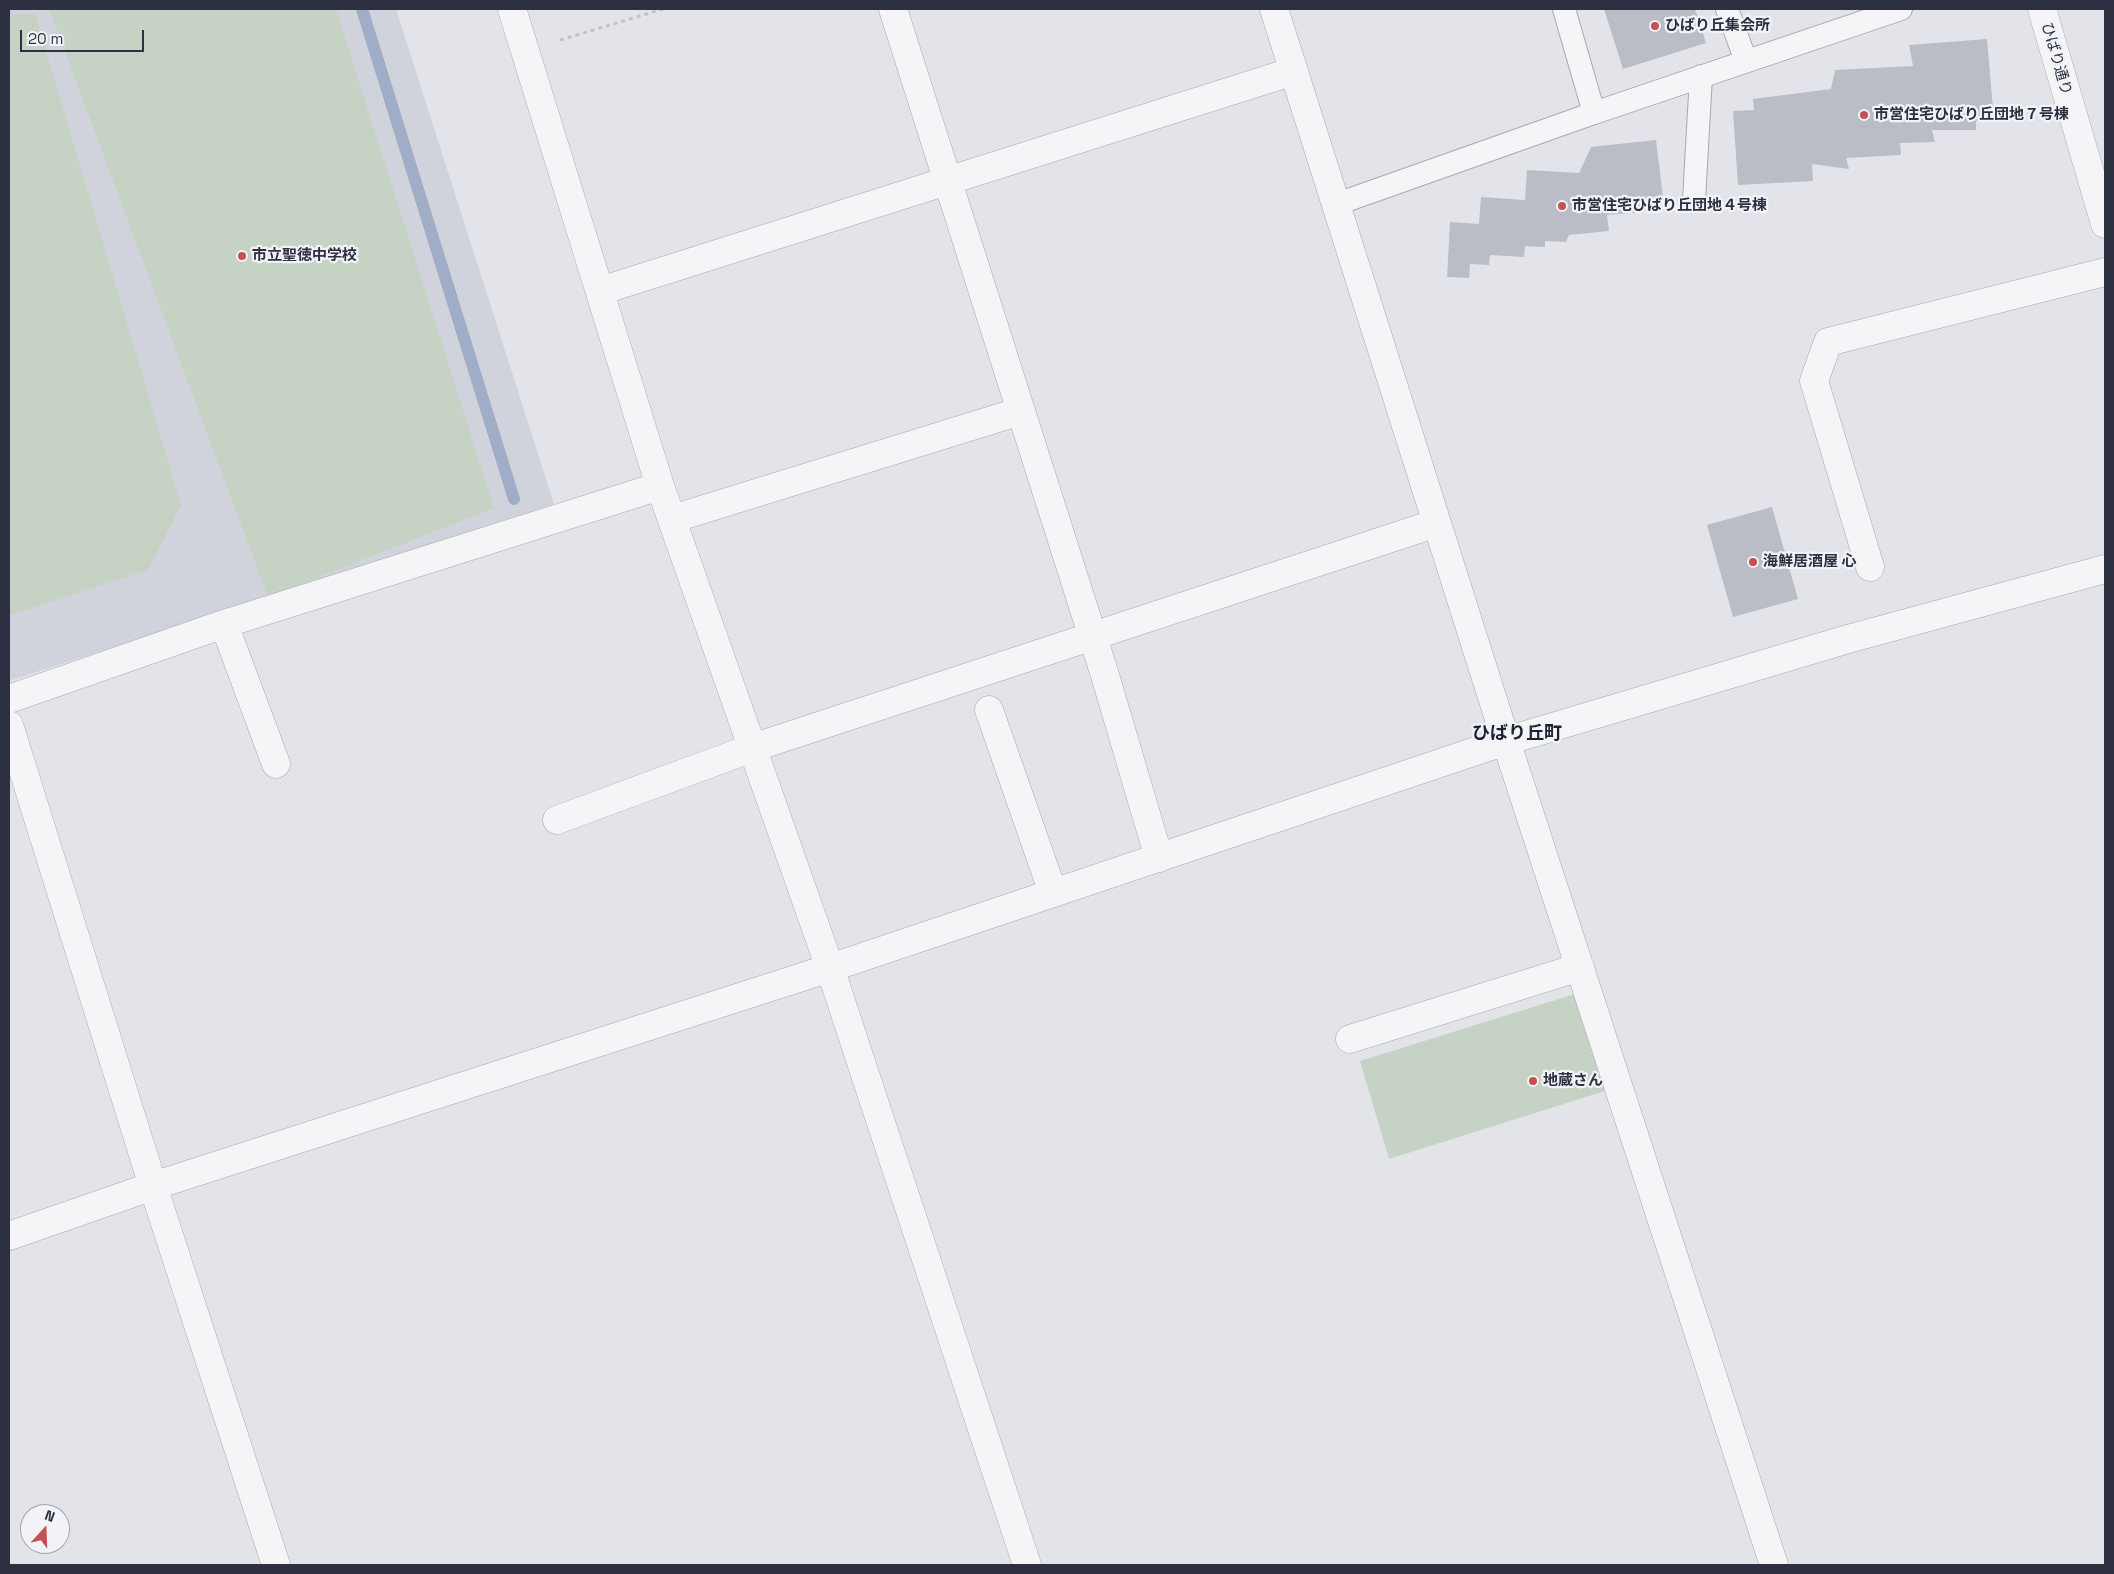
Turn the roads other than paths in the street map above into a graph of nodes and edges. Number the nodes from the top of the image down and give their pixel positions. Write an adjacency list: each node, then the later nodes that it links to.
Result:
1 (512, 9): 17 (street)
2 (892, 9): 12 (street)
3 (1274, 9): 9 (street)
4 (1564, 9): 11 (lane)
5 (1727, 9): 8 (lane)
6 (2042, 9): 15 (street, ひばり通り)
7 (1888, 11): 8 (lane)
8 (1746, 61): 10 (lane)
9 (1294, 70): 12 (street); 14 (street)
10 (1701, 76): 11 (lane); 13 (lane)
11 (1594, 113): 14 (lane)
12 (947, 181): 17 (street); 18 (street)
13 (1694, 200)
14 (1337, 204): 21 (street)
15 (2105, 224)
16 (2105, 272): 22 (street)
17 (600, 291): 19 (street)
18 (1020, 411): 20 (street); 25 (street)
19 (660, 486): 20 (street); 24 (street)
20 (672, 519): 30 (street)
21 (1437, 523): 25 (street); 29 (street)
22 (1870, 567)
23 (2105, 569): 29 (street)
24 (224, 624): 26 (street); 31 (street)
25 (1092, 636): 30 (street); 33 (street)
26 (9, 699)
27 (990, 710): 34 (street)
28 (9, 725): 38 (street)
29 (1506, 741): 33 (street); 35 (street)
30 (752, 748): 32 (street); 36 (street)
31 (276, 764)
32 (557, 820)
33 (1158, 858): 34 (street)
34 (1054, 893): 36 (street)
35 (1580, 967): 37 (street); 42 (street)
36 (830, 968): 38 (street); 41 (street)
37 (1350, 1039)
38 (153, 1186): 39 (street); 40 (street)
39 (9, 1236)
40 (276, 1565)
41 (1027, 1565)
42 (1774, 1565)

